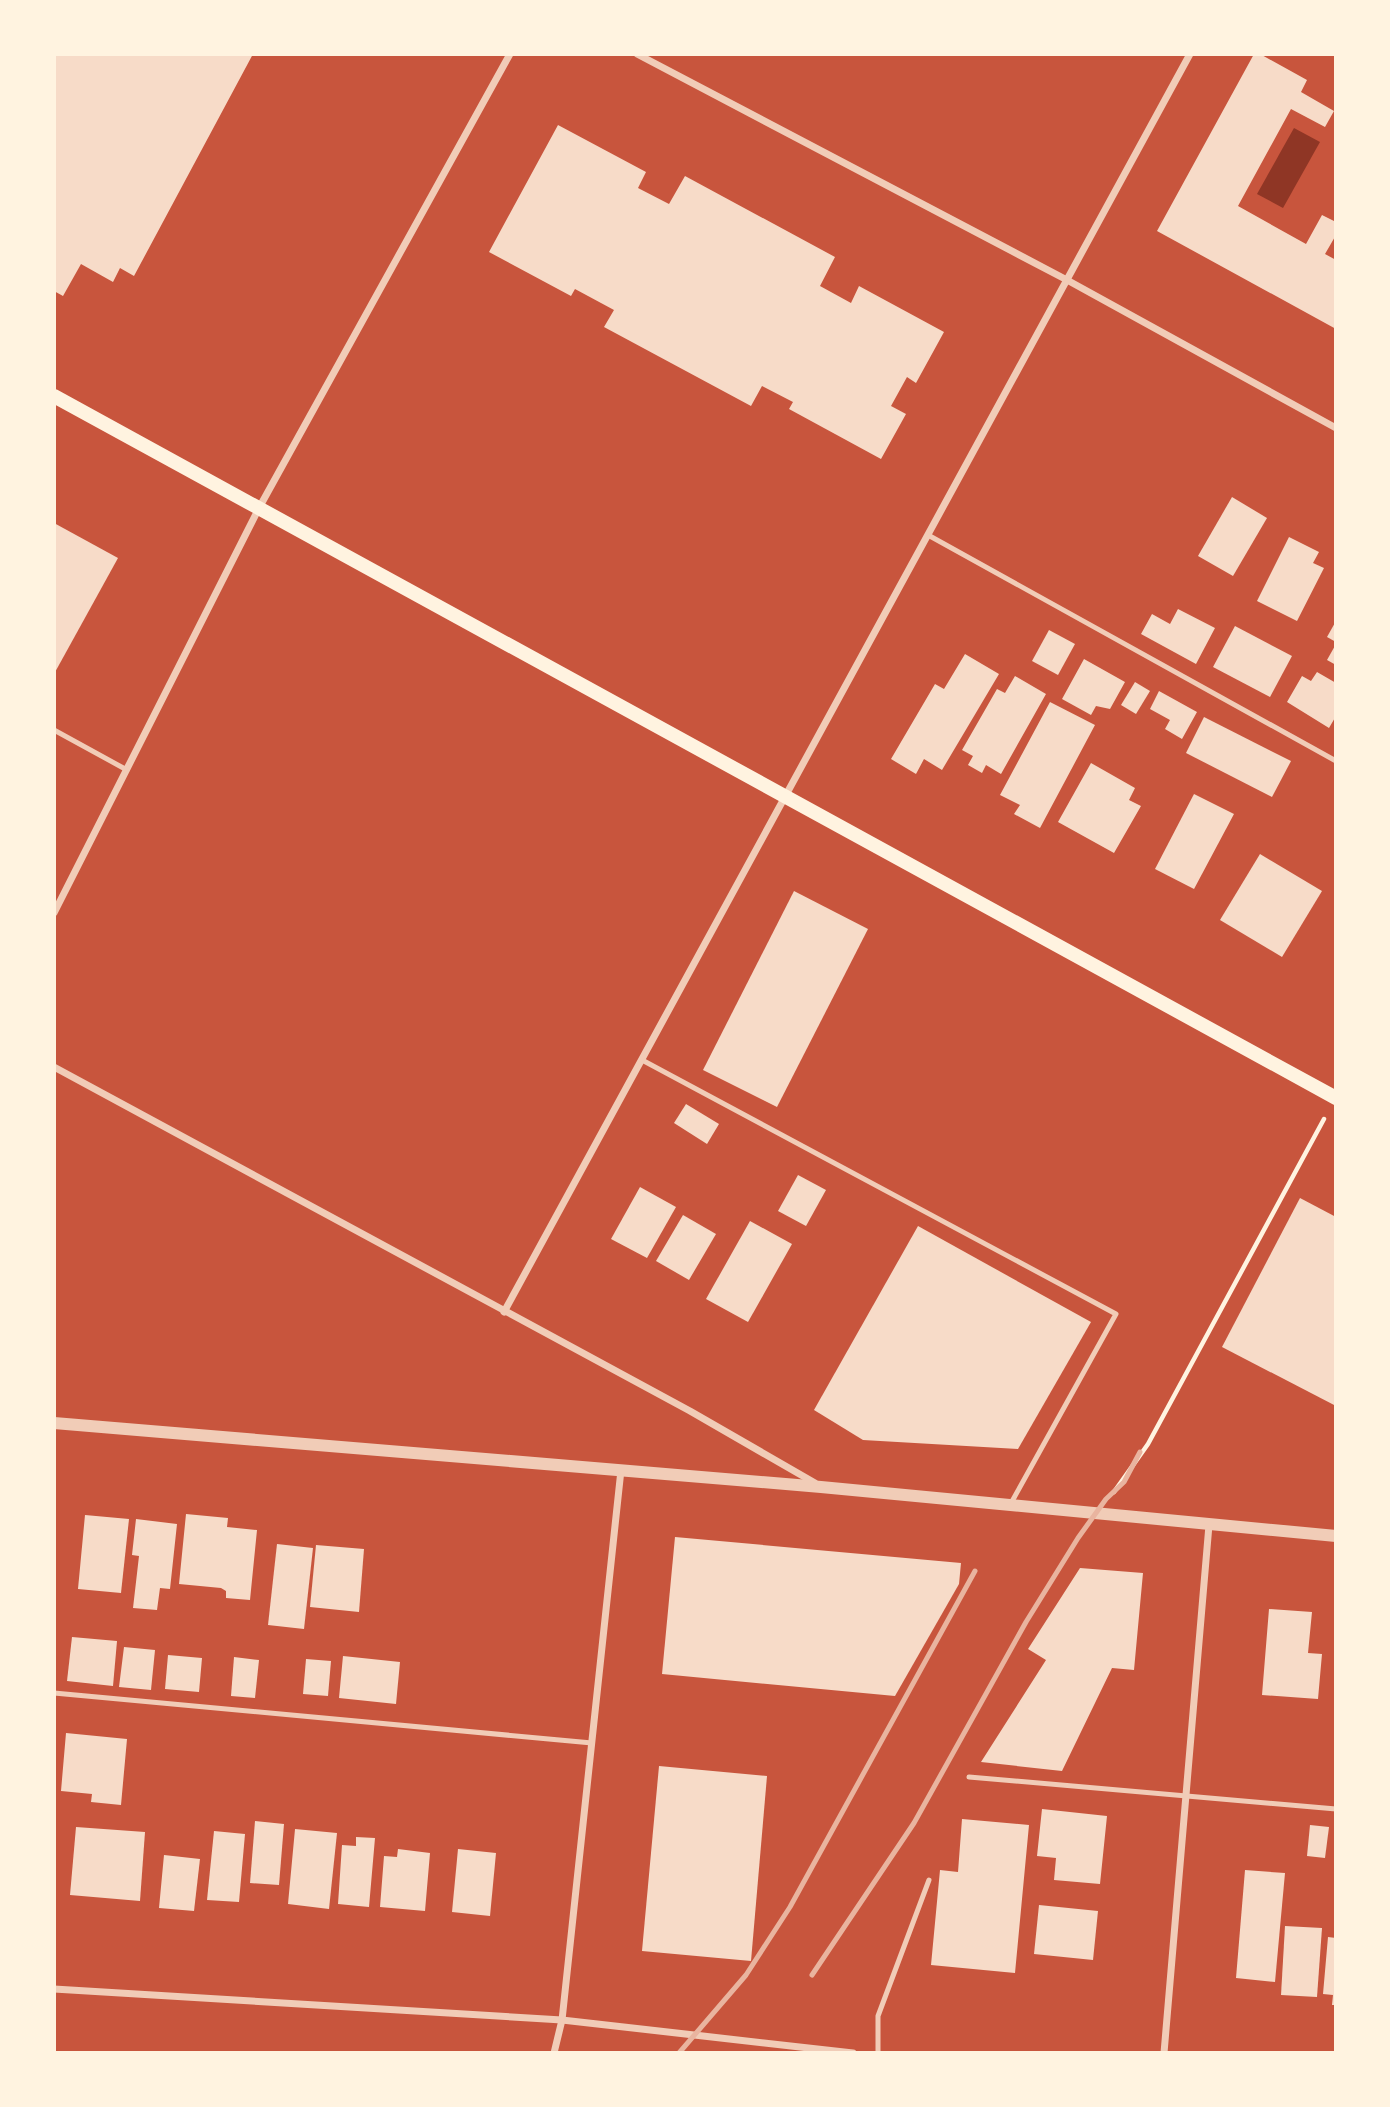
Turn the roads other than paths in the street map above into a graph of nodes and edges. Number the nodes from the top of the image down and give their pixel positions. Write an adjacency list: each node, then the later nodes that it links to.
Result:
1 (510, 54): 7 (street)
2 (637, 54): 4 (street)
3 (1190, 54): 4 (street)
4 (1067, 281): 6 (street); 8 (street)
5 (54, 396): 7 (main road)
6 (1336, 428)
7 (259, 508): 11 (street); 12 (main road)
8 (928, 535): 10 (lane); 12 (street)
9 (54, 730): 11 (lane)
10 (1336, 761)
11 (127, 770): 13 (street)
12 (785, 798): 14 (street); 16 (main road)
13 (54, 912)
14 (642, 1060): 17 (street); 21 (lane)
15 (54, 1067): 17 (street)
16 (1336, 1098)
17 (504, 1312): 20 (street)
18 (54, 1423): 19 (street)
19 (621, 1469): 20 (street); 25 (street)
20 (821, 1487): 21 (street)
21 (1010, 1505): 22 (street)
22 (1209, 1525): 23 (street); 27 (street)
23 (1336, 1536)
24 (54, 1693): 25 (lane)
25 (592, 1743): 31 (street)
26 (969, 1777): 27 (lane)
27 (1187, 1796): 28 (lane); 35 (street)
28 (1336, 1809)
29 (929, 1880): 34 (lane)
30 (54, 1989): 31 (street)
31 (562, 2020): 32 (street); 33 (street)
32 (554, 2053)
33 (853, 2053)
34 (878, 2053)
35 (1164, 2053)

